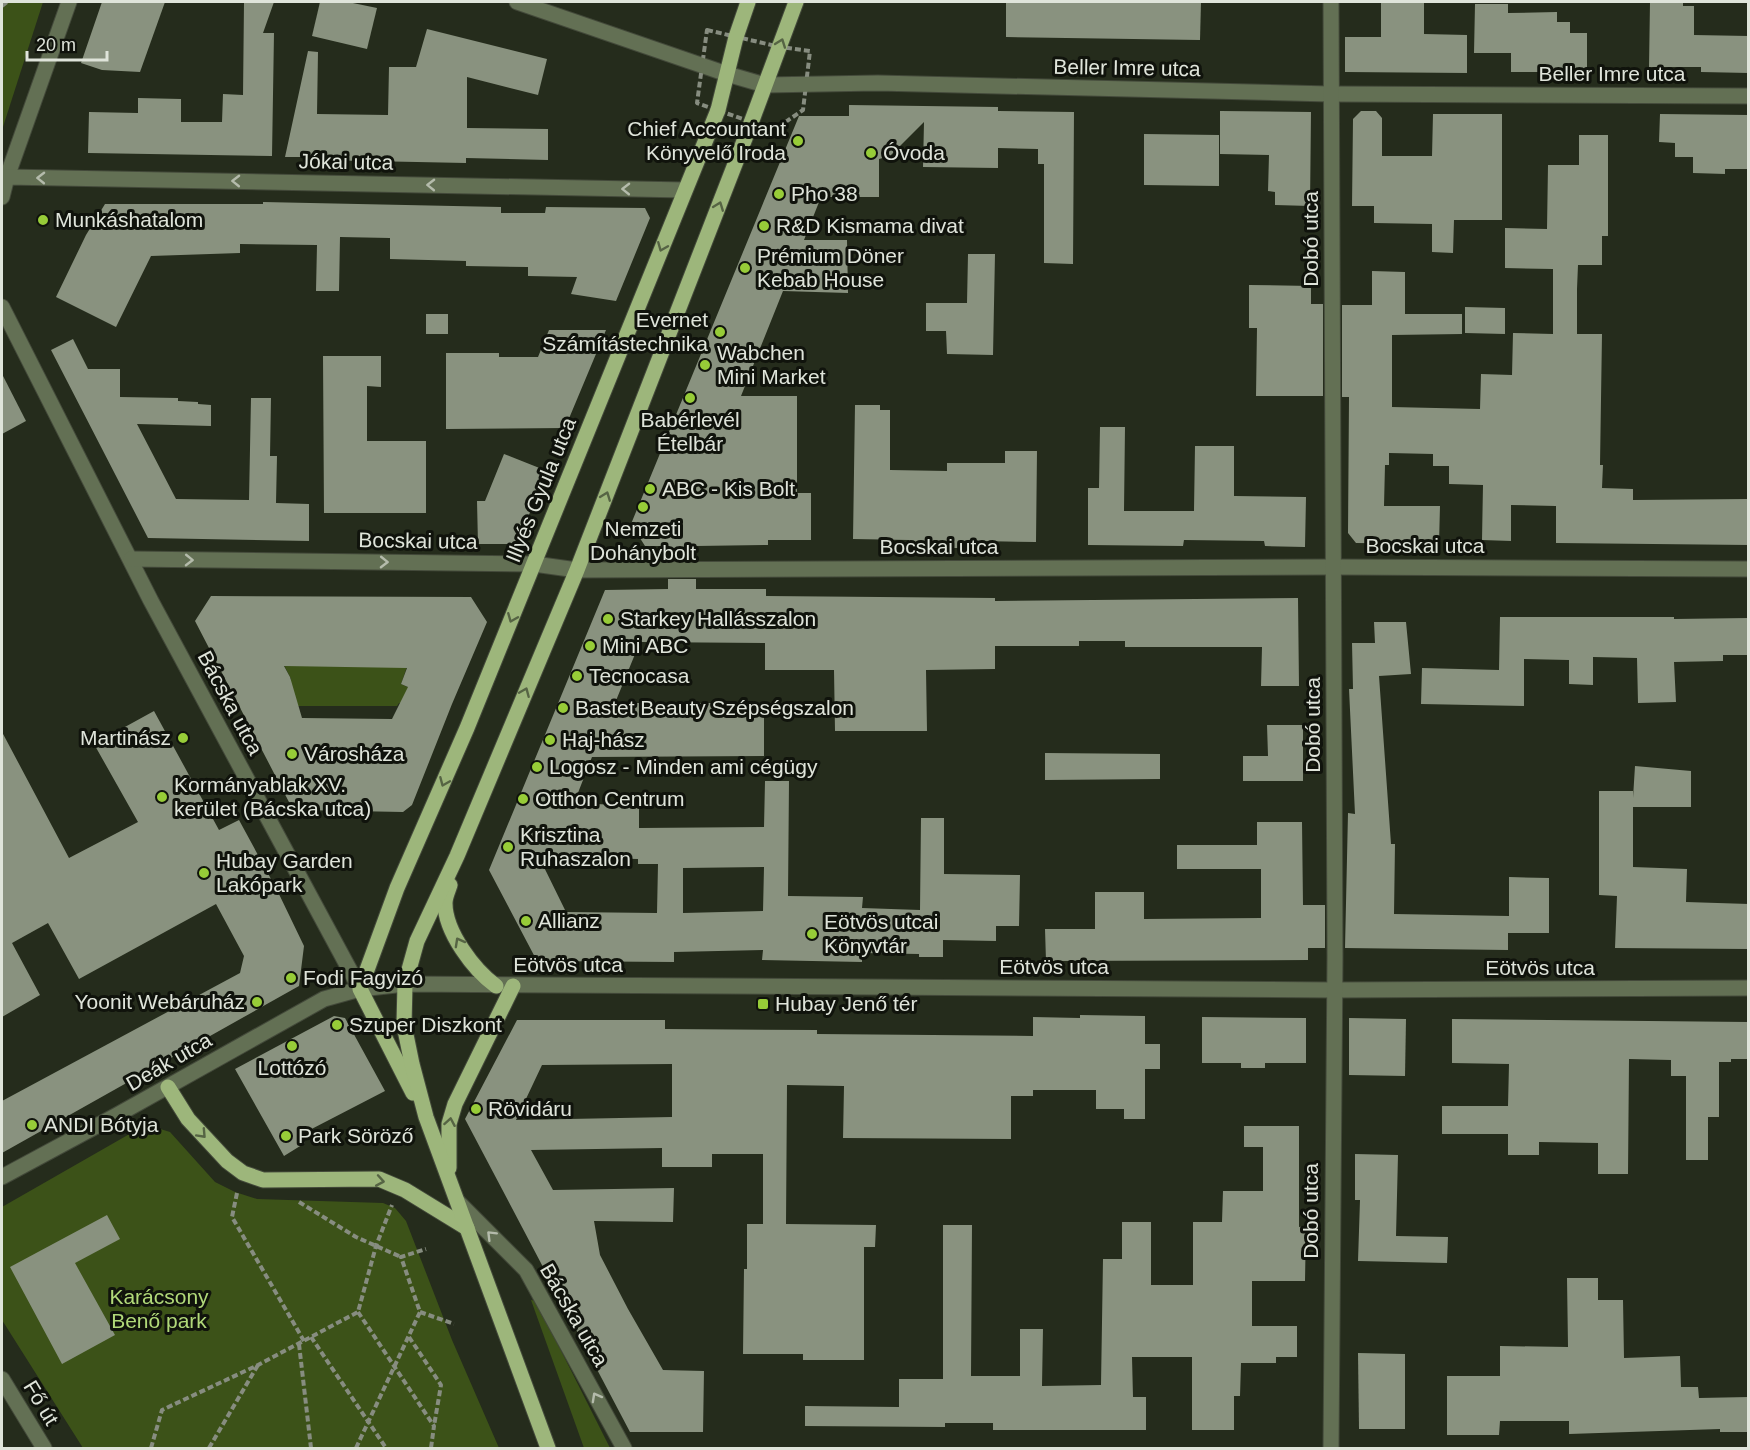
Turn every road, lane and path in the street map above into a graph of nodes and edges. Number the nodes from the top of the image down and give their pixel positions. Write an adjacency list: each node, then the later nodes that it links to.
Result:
1 (7, 2): 7 (path)
2 (69, 2): 12 (street)
3 (517, 2): 8 (street, Beller Imre utca)
4 (748, 2): 8 (main road, Illyés Gyula utca)
5 (796, 2): 9 (main road, one-way to 5)
6 (1331, 2): 10 (street, Dobó utca)
7 (2, 6)
8 (727, 74): 9 (street, Beller Imre utca); 13 (main road, Illyés Gyula utca)
9 (765, 85): 10 (street, Beller Imre utca); 20 (main road, one-way to 9)
10 (1330, 94): 11 (street, Beller Imre utca); 18 (street, Dobó utca)
11 (1749, 96)
12 (4, 177): 13 (street, Jókai utca, one-way to 12); 14 (street)
13 (685, 190): 17 (main road, Illyés Gyula utca, one-way to 17)
14 (2, 196)
15 (2, 307): 16 (street, Bácska utca)
16 (131, 559): 17 (street, Bocskai utca, one-way to 17); 26 (street, Bácska utca)
17 (534, 564): 20 (street, Bocskai utca); 26 (main road, Illyés Gyula utca, one-way to 26)
18 (1334, 567): 19 (street, Bocskai utca); 20 (street, Bocskai utca); 27 (street, Dobó utca)
19 (1749, 569)
20 (577, 570): 21 (main road, one-way to 20)
21 (457, 856): 22 (main road); 23 (main road, one-way to 21)
22 (405, 984): 23 (street, Eötvös utca); 26 (street, Eötvös utca); 29 (main road, Bácska utca)
23 (496, 986): 24 (street, Eötvös utca)
24 (513, 986): 27 (street, Eötvös utca); 31 (main road, one-way to 24)
25 (1749, 988): 27 (street, Eötvös utca)
26 (360, 989): 28 (street, Deák utca); 29 (main road, Bácska utca)
27 (1334, 990): 61 (street, Dobó utca)
28 (168, 1087): 30 (street, Deák utca); 32 (main road, one-way to 32)
29 (426, 1117): 31 (main road, Bácska utca)
30 (2, 1177)
31 (450, 1180): 35 (main road, Bácska utca)
32 (394, 1184): 36 (main road); 37 (path)
33 (237, 1189): 45 (path)
34 (293, 1198): 37 (path)
35 (458, 1202): 36 (main road); 60 (street, Bácska utca, one-way to 35)
36 (467, 1228): 59 (main road)
37 (376, 1246): 39 (path); 40 (path)
38 (426, 1249): 39 (path)
39 (400, 1257): 41 (path)
40 (358, 1311): 43 (path); 48 (path)
41 (420, 1312): 42 (path); 44 (path)
42 (454, 1324)
43 (311, 1337): 45 (path); 50 (path)
44 (408, 1337): 48 (path); 51 (path)
45 (304, 1341): 46 (path)
46 (299, 1344): 47 (path); 55 (path)
47 (258, 1365): 53 (path); 54 (path)
48 (394, 1365): 50 (path); 51 (path)
49 (2, 1380): 52 (street, Fő út)
50 (369, 1423): 56 (path); 57 (path)
51 (434, 1426): 58 (path)
52 (44, 1449)
53 (151, 1449)
54 (209, 1449)
55 (311, 1449)
56 (356, 1449)
57 (386, 1449)
58 (431, 1449)
59 (548, 1449)
60 (624, 1449)
61 (1330, 1449)

